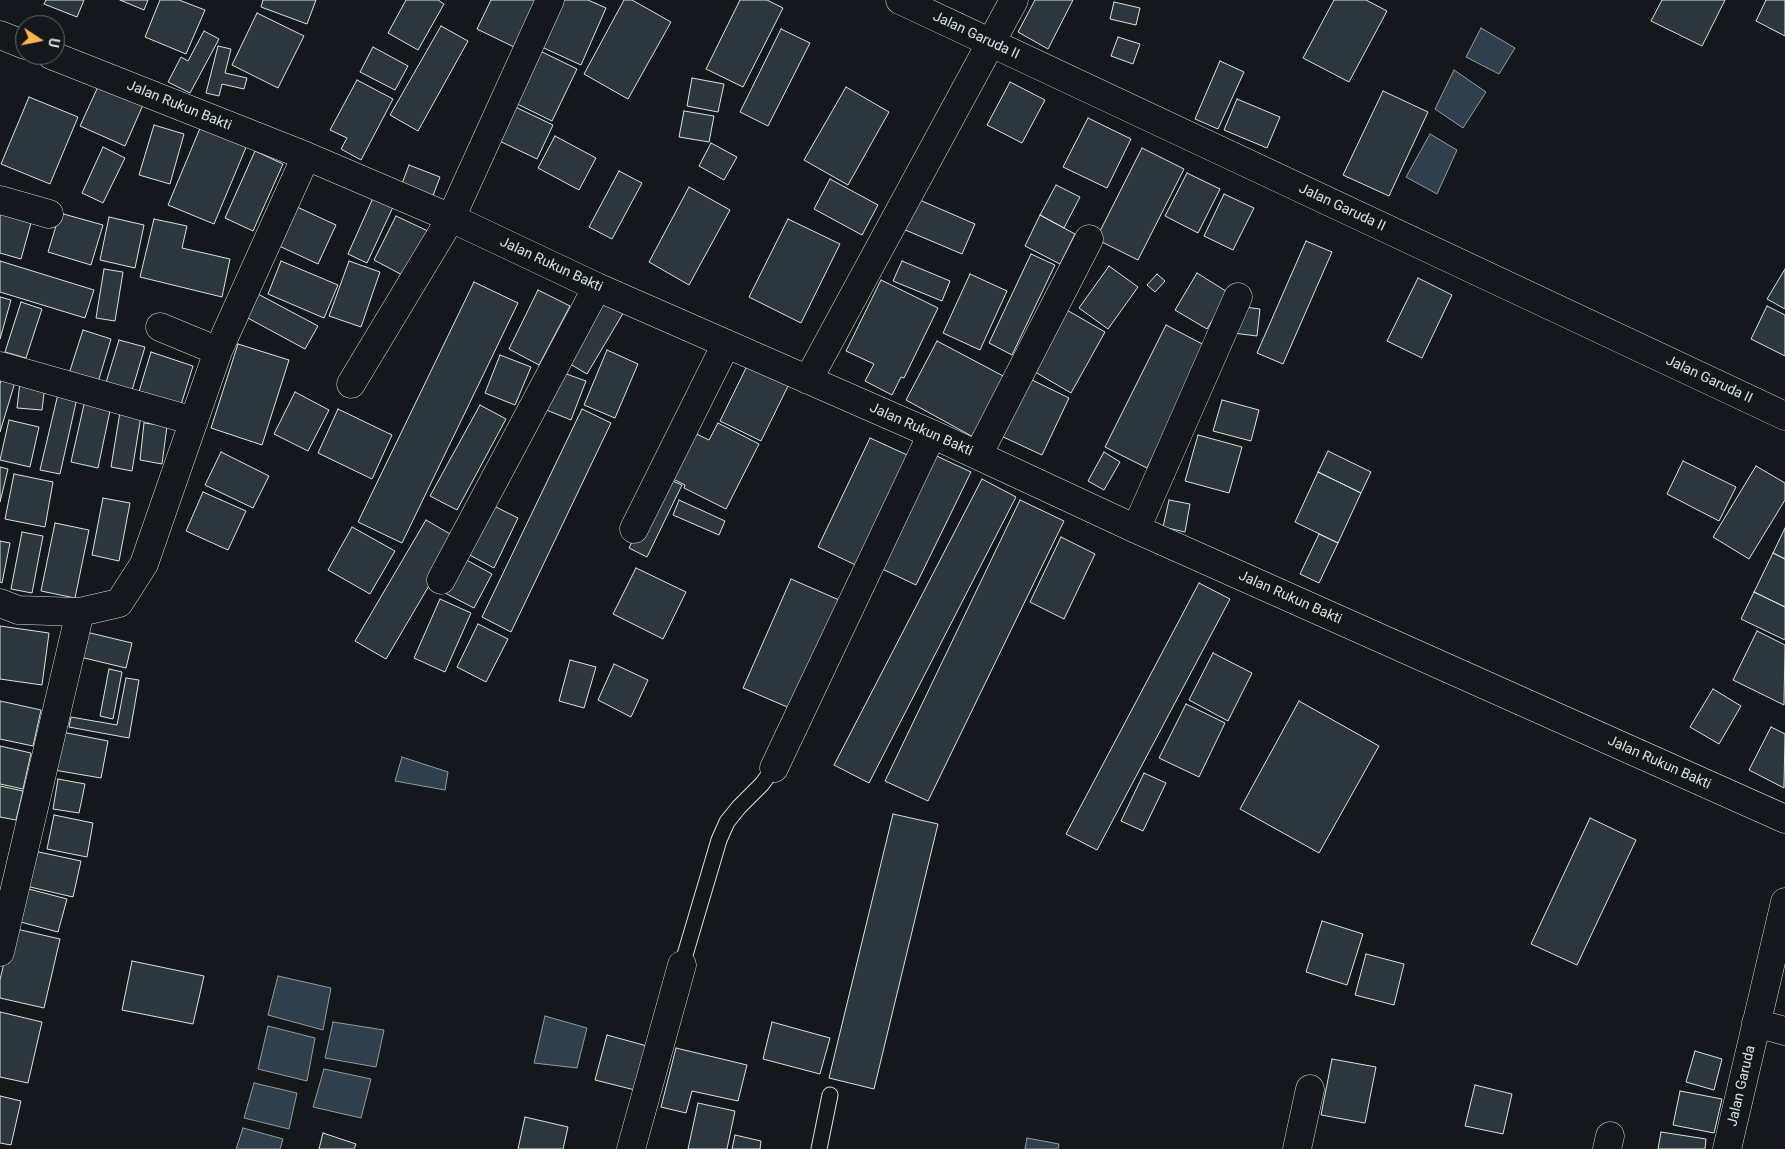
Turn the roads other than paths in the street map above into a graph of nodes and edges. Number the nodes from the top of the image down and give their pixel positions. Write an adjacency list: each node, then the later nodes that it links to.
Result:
1 (550, 0): 12 (street)
2 (900, 0): 4 (street, Jalan Garuda II)
3 (1014, 0): 7 (street)
4 (947, 10): 7 (street, Jalan Garuda II)
5 (0, 35): 6 (street)
6 (15, 41)
7 (991, 43): 20 (street); 22 (street, Jalan Garuda II)
8 (65, 61): 9 (street, Jalan Rukun Bakti)
9 (306, 156): 12 (street, Jalan Rukun Bakti); 18 (street)
10 (0, 200): 11 (street)
11 (49, 214)
12 (451, 218): 14 (street, Jalan Rukun Bakti); 21 (street)
13 (1089, 239): 25 (street)
14 (597, 287): 17 (street, Jalan Rukun Bakti); 28 (street)
15 (1238, 297): 27 (street)
16 (160, 327): 18 (street)
17 (726, 344): 20 (street, Jalan Rukun Bakti); 26 (street)
18 (218, 351): 23 (street)
19 (0, 366): 23 (street)
20 (808, 380): 24 (street, Jalan Rukun Bakti)
21 (351, 384)
22 (1785, 416)
23 (194, 421): 30 (street)
24 (932, 434): 25 (street, Jalan Rukun Bakti); 31 (street)
25 (978, 455): 27 (street, Jalan Rukun Bakti)
26 (634, 529)
27 (1136, 529): 32 (street, Jalan Rukun Bakti)
28 (441, 580)
29 (0, 603): 30 (street)
30 (80, 612): 34 (street)
31 (774, 768): 35 (lane)
32 (1785, 819)
33 (1785, 902): 36 (street, Jalan Garuda)
34 (0, 952)
35 (682, 965): 40 (street)
36 (1756, 1023): 37 (street); 43 (street, Jalan Garuda)
37 (1785, 1030)
38 (1310, 1089): 42 (street)
39 (830, 1095): 41 (lane)
40 (631, 1149)
41 (819, 1149)
42 (1296, 1149)
43 (1727, 1149)

